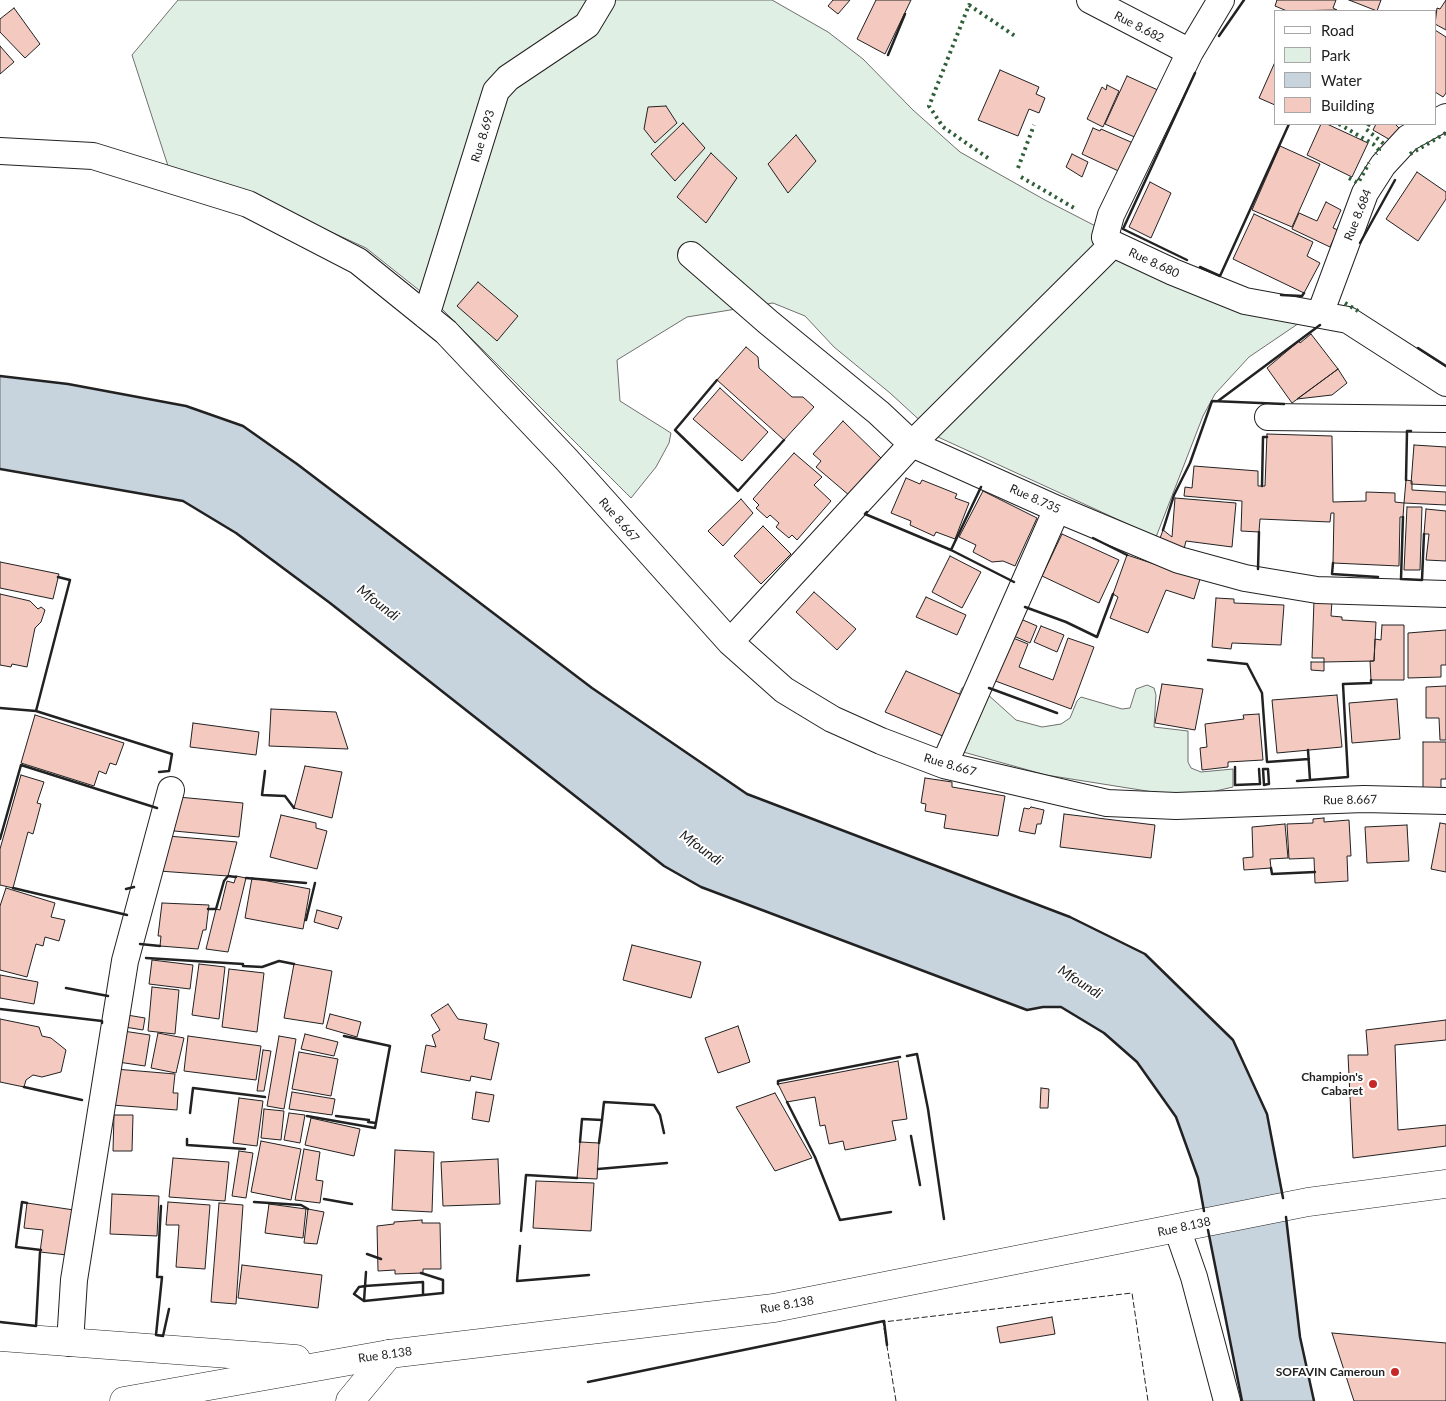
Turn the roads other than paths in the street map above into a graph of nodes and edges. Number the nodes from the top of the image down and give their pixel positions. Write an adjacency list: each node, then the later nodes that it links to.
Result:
1 (602, 0): 10 (street, Rue 8.693)
2 (1090, 0): 4 (street, Rue 8.682)
3 (1221, 0): 4 (street, Rue 8.680)
4 (1190, 52): 7 (street, Rue 8.680)
5 (1432, 125): 9 (street, Rue 8.684)
6 (0, 151): 10 (street, Rue 8.667)
7 (1113, 244): 9 (street, Rue 8.680); 14 (street)
8 (691, 255): 14 (street, Rue 8.735)
9 (1320, 314): 11 (street, Rue 8.680)
10 (426, 316): 17 (street, Rue 8.667)
11 (1446, 383)
12 (1268, 417): 13 (street)
13 (1446, 419)
14 (912, 444): 15 (street, Rue 8.735); 17 (street)
15 (1057, 509): 16 (street, Rue 8.735); 18 (street)
16 (1446, 594)
17 (730, 642): 18 (street, Rue 8.667)
18 (944, 765): 20 (street, Rue 8.667)
19 (171, 790): 24 (street)
20 (1446, 801)
21 (1446, 1184): 22 (main road, Rue 8.138)
22 (1185, 1226): 25 (main road, Rue 8.138); 29 (street)
23 (0, 1337): 24 (main road)
24 (70, 1343): 26 (main road)
25 (389, 1354): 26 (main road, Rue 8.138); 28 (main road)
26 (338, 1362): 27 (main road, Rue 8.138)
27 (124, 1401)
28 (350, 1401)
29 (1227, 1401)

